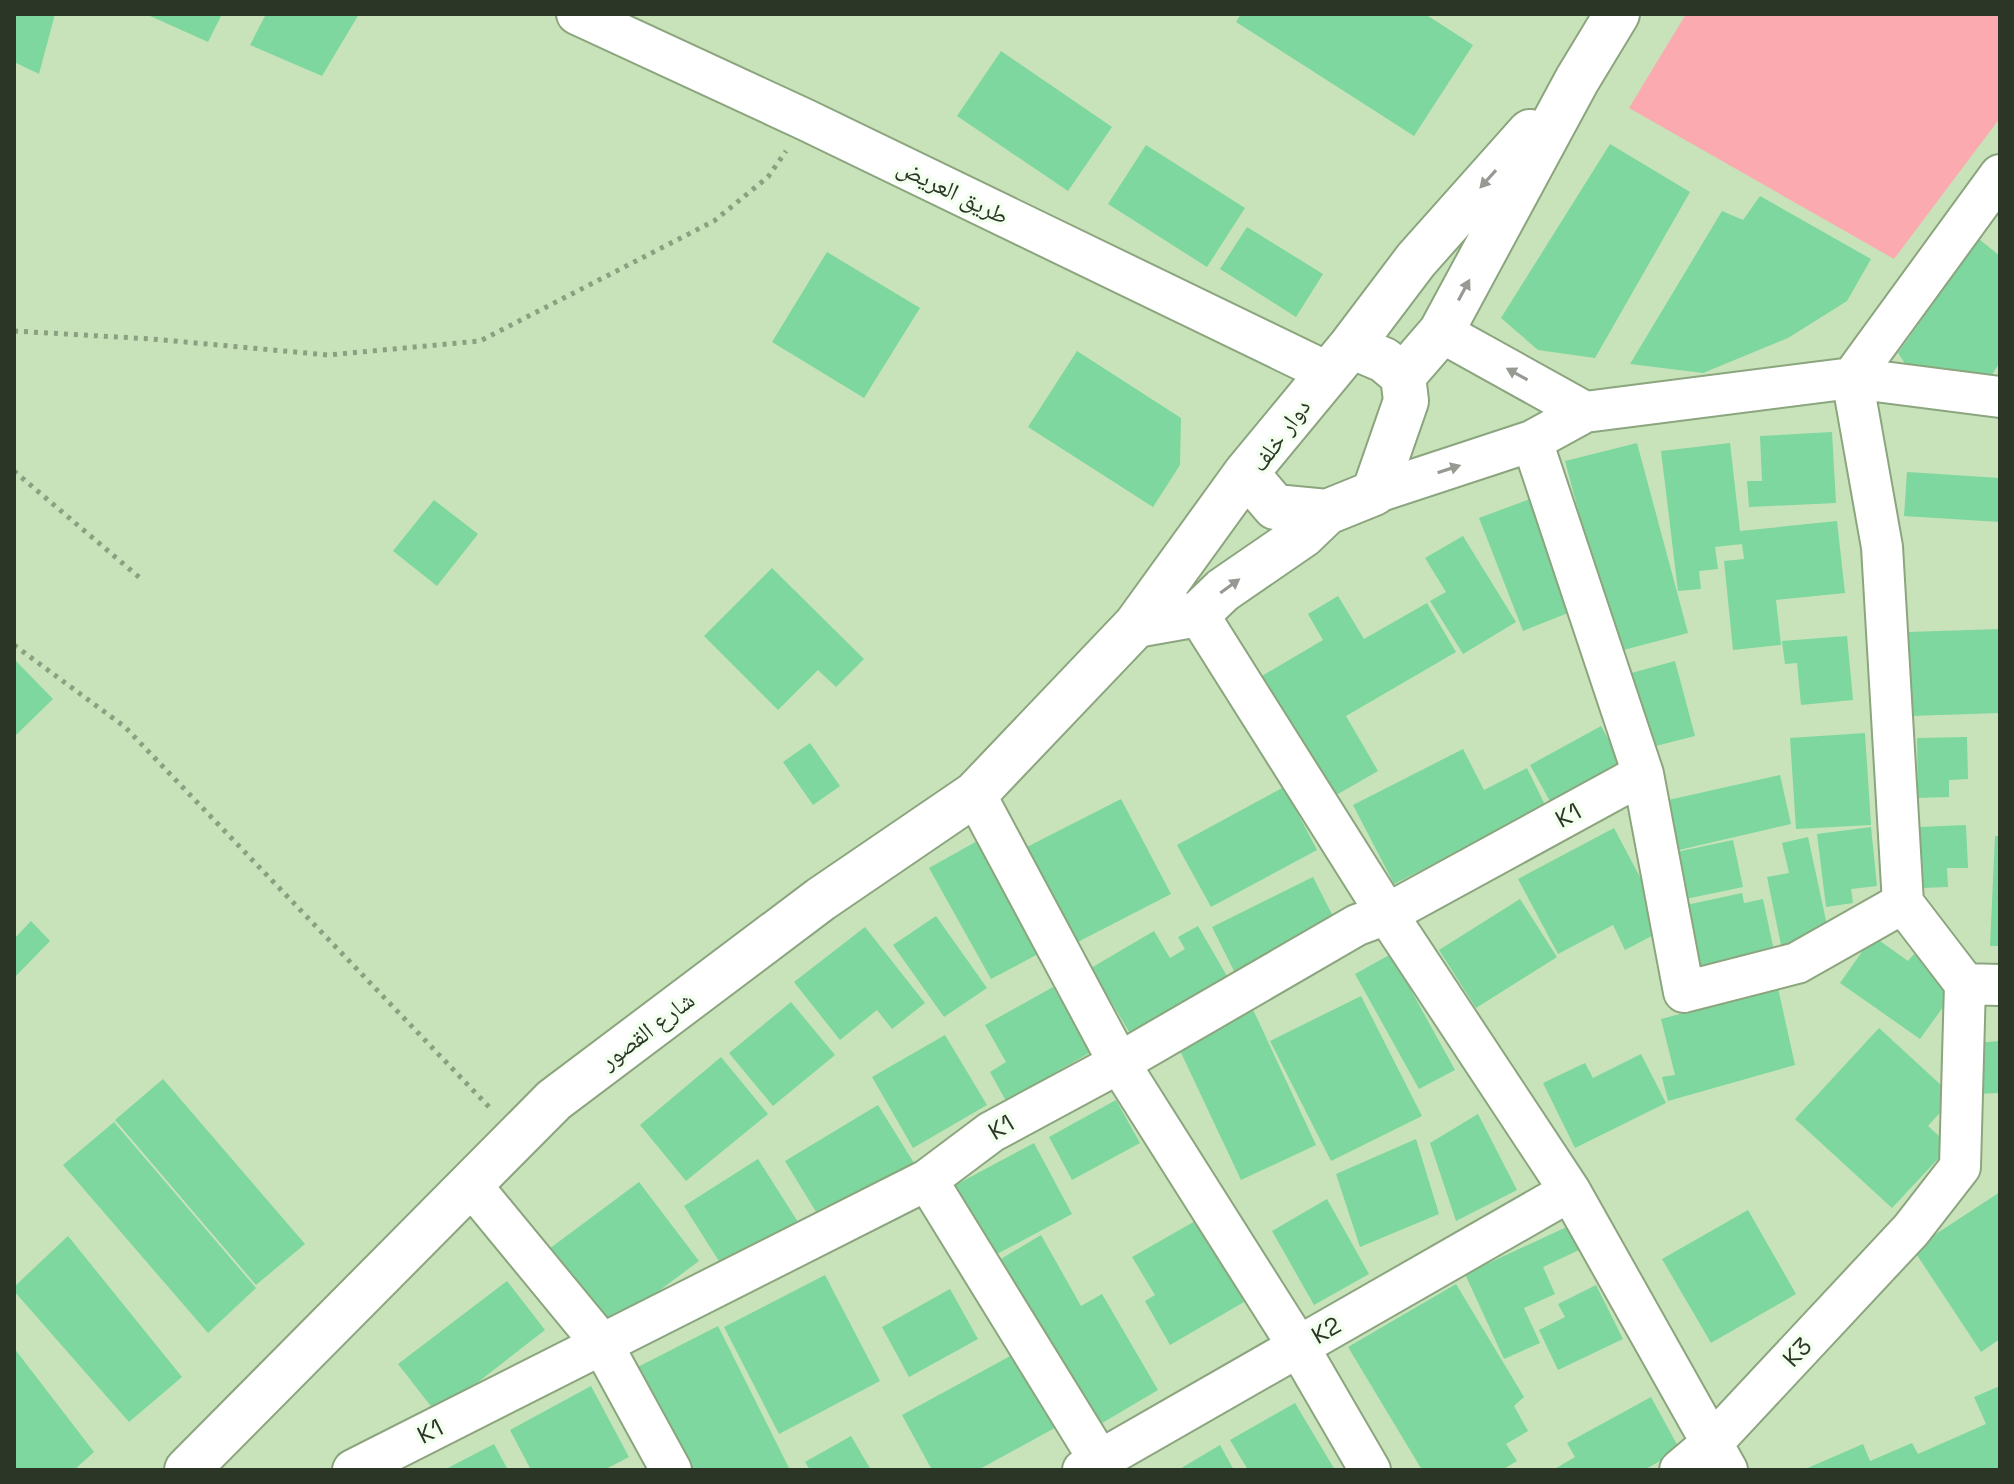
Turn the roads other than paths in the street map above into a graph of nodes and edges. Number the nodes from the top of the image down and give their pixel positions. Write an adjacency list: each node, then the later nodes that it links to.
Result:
1 (577, 14): 6 (street, طريق العريض)
2 (1617, 14): 3 (street)
3 (1577, 80): 5 (street, one-way to 3); 6 (street, دوار خلف, one-way to 6)
4 (2000, 175): 8 (street)
5 (1441, 332): 7 (street); 10 (street, one-way to 5)
6 (1339, 359): 7 (street); 12 (street, دوار خلف)
7 (1403, 376): 13 (street)
8 (1852, 378): 9 (street); 10 (street); 19 (street)
9 (2000, 397)
10 (1585, 412): 11 (street)
11 (1532, 441): 13 (street, one-way to 11); 17 (street)
12 (1246, 473): 14 (street, دوار خلف); 16 (street, شارع القصور)
13 (1374, 493): 14 (street, دوار خلف)
14 (1327, 512): 15 (street, one-way to 14)
15 (1198, 614): 16 (street); 20 (street)
16 (1136, 625): 18 (street, شارع القصور)
17 (1643, 774): 19 (street); 20 (street, K1)
18 (975, 794): 22 (street); 24 (street, شارع القصور)
19 (1903, 903): 21 (street)
20 (1387, 914): 22 (street, K1); 25 (street)
21 (1982, 984): 28 (street, K3)
22 (1119, 1063): 23 (street, K1); 27 (street)
23 (927, 1180): 26 (street, K1); 29 (street)
24 (471, 1185): 26 (street); 30 (street, شارع القصور)
25 (1570, 1191): 27 (street, K2); 28 (street)
26 (602, 1344): 31 (street, K1); 32 (street)
27 (1298, 1346): 29 (street, K2); 33 (street)
28 (1720, 1457): 34 (street, K3)
29 (1092, 1466)
30 (187, 1470)
31 (353, 1470)
32 (671, 1470)
33 (1370, 1470)
34 (1680, 1470)

